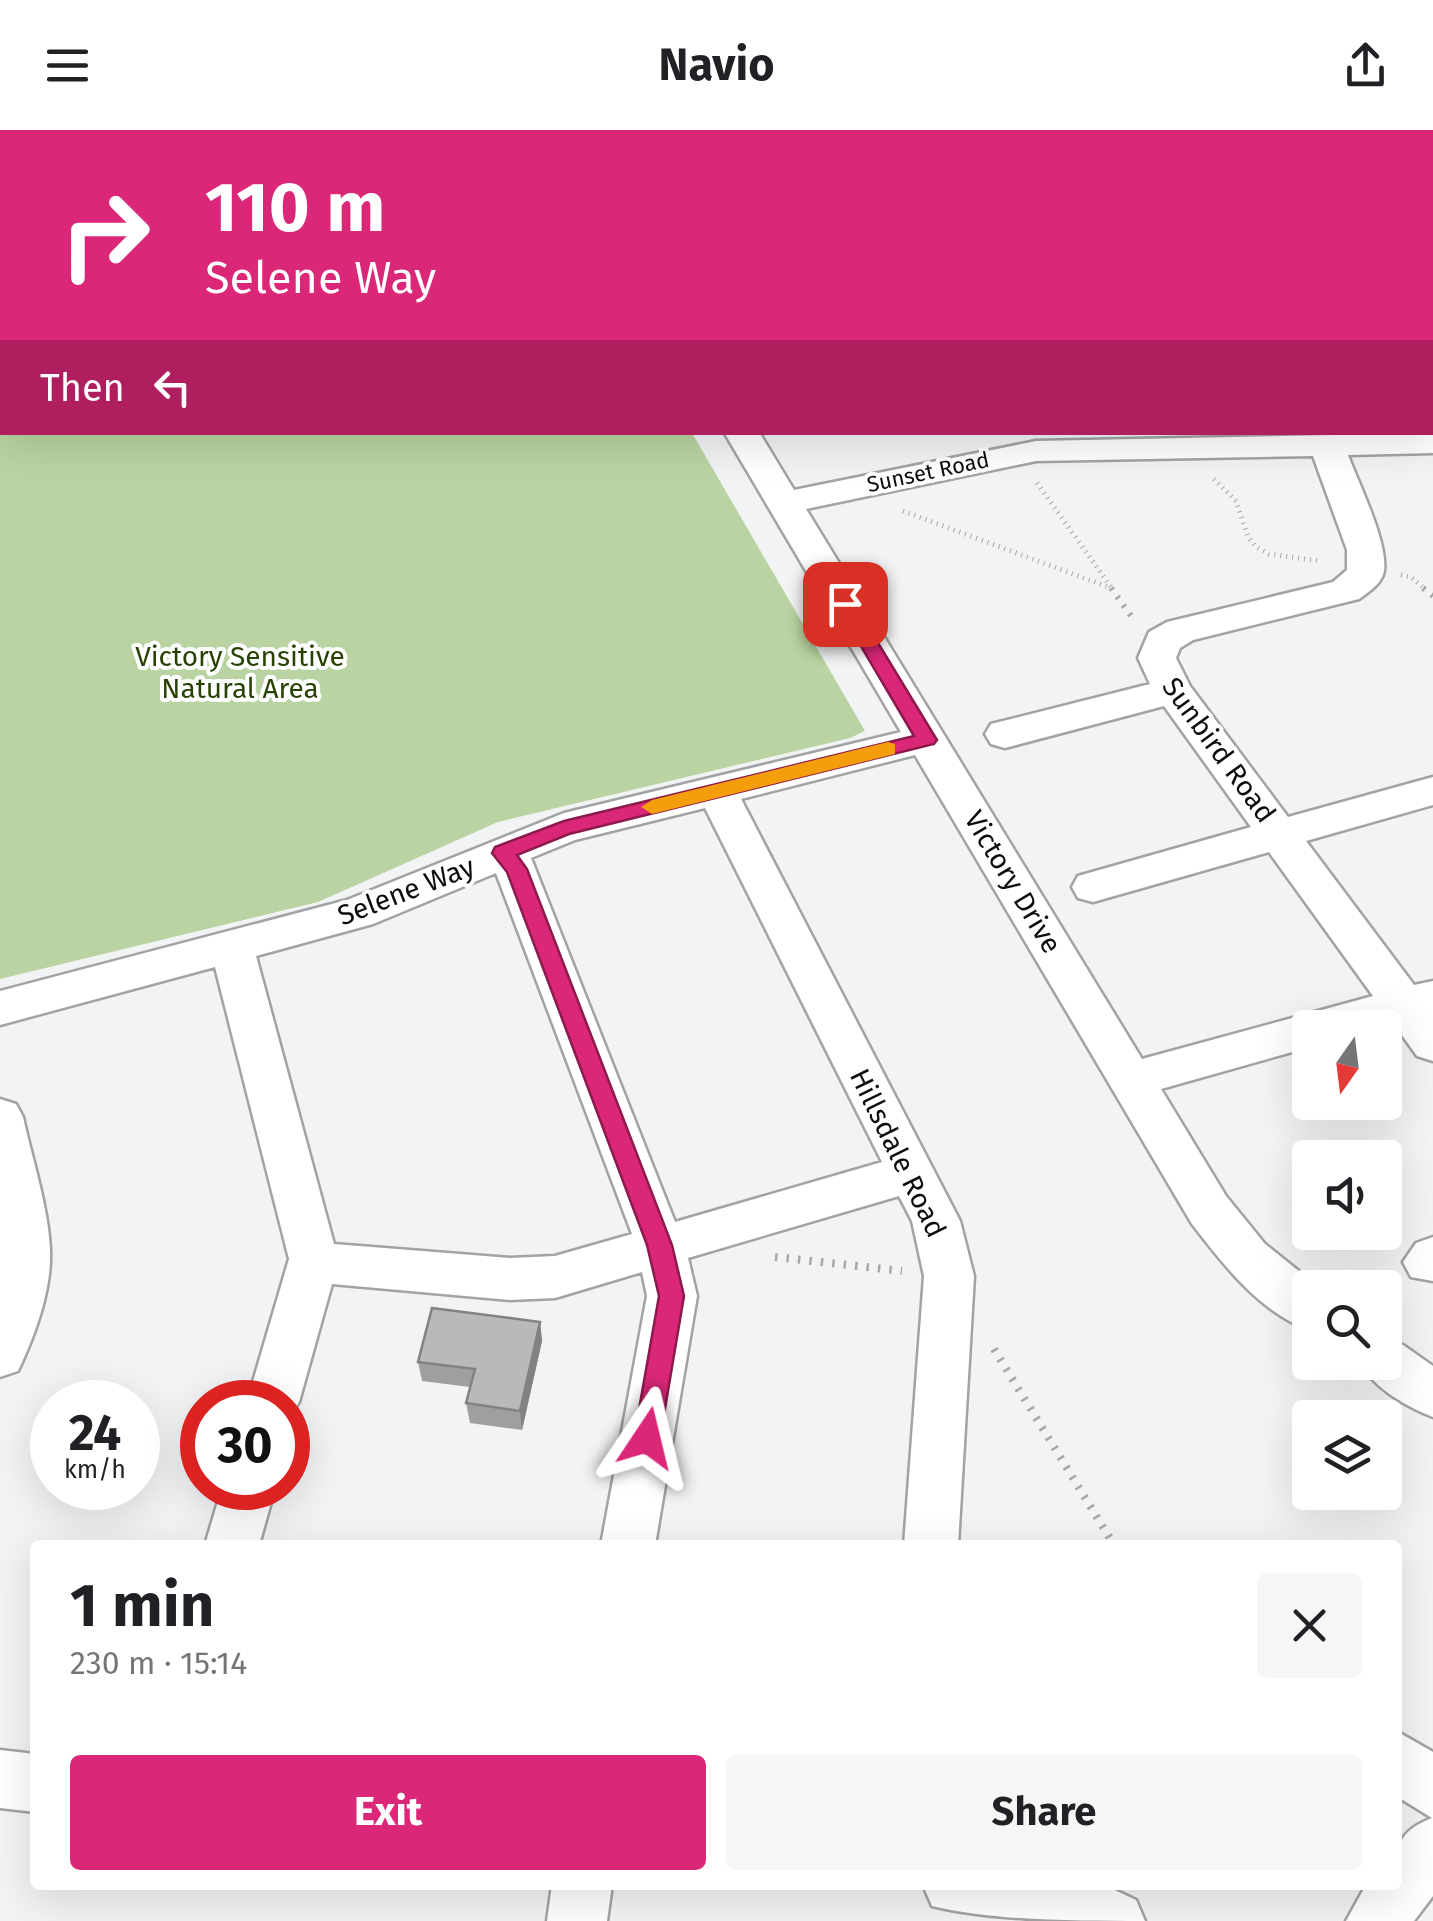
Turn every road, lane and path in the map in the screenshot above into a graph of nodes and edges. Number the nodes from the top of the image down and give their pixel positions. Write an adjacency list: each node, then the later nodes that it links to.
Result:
1 (743, 435): 8 (street, Victory Drive)
2 (1325, 439): 3 (street, Sunset Road); 4 (street, Sunset Road); 13 (street, Sunbird Road)
3 (1146, 440): 5 (street, Sunset Road)
4 (1433, 443)
5 (992, 444): 7 (street, Sunset Road); 11 (path)
6 (1211, 469): 9 (path)
7 (862, 486): 8 (street, Sunset Road); 11 (path)
8 (784, 503): 16 (street, Victory Drive)
9 (1322, 562)
10 (1386, 572): 12 (path)
11 (1108, 587): 13 (path)
12 (1433, 596)
13 (1163, 641): 14 (street, Sunbird Road)
14 (1173, 691): 15 (street); 19 (street, Sunbird Road)
15 (1005, 734)
16 (926, 740): 17 (street, Selene Way); 28 (street, Victory Drive)
17 (717, 791): 20 (street, Selene Way); 30 (street, Hillsdale Road)
18 (1433, 792): 19 (street)
19 (1278, 833): 21 (street); 23 (street, Sunbird Road)
20 (503, 853): 22 (street, Selene Way); 31 (street)
21 (1093, 887)
22 (232, 948): 24 (street, Selene Way); 32 (street)
23 (1419, 1000): 25 (street); 27 (street, Sunbird Road)
24 (0, 1008)
25 (1384, 1010)
26 (1292, 1035): 28 (street)
27 (1433, 1044)
28 (1133, 1079): 33 (street, Victory Drive)
29 (0, 1117): 34 (street)
30 (910, 1172): 31 (street); 41 (street, Hillsdale Road)
31 (660, 1245): 32 (street); 40 (street)
32 (314, 1259): 36 (street)
33 (1292, 1294)
34 (0, 1355)
35 (1402, 1373): 37 (street)
36 (279, 1380)
37 (1433, 1394)
38 (242, 1510): 39 (street)
39 (233, 1540)
40 (630, 1540)
41 (931, 1540)
42 (1402, 1764): 45 (street)
43 (0, 1779): 44 (street)
44 (30, 1782)
45 (1433, 1789)
46 (1433, 1846): 47 (street)
47 (1402, 1887)
48 (581, 1890): 51 (street)
49 (1001, 1890): 52 (street)
50 (1400, 1890): 53 (street)
51 (577, 1921)
52 (1115, 1921)
53 (1376, 1921)

